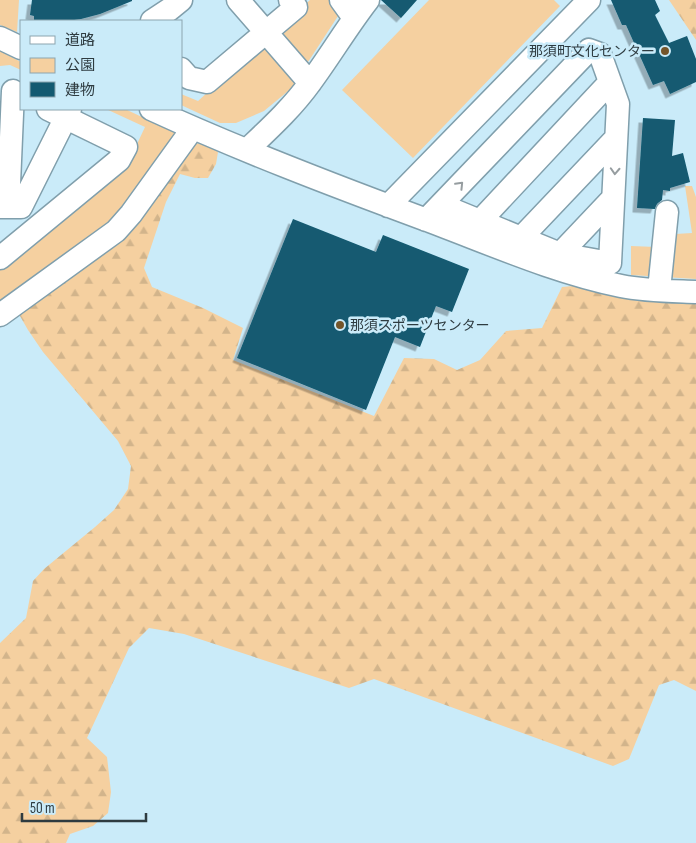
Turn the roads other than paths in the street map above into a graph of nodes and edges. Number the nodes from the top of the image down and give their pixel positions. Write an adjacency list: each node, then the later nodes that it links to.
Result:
1 (181, 0): 7 (street)
2 (238, 0): 8 (street)
3 (290, 0): 8 (street)
4 (368, 0): 6 (street)
5 (589, 0): 21 (street)
6 (348, 9): 13 (street)
7 (154, 20)
8 (266, 33): 11 (street); 13 (street)
9 (0, 38): 10 (street)
10 (20, 48)
11 (182, 70)
12 (610, 82): 18 (street); 24 (street, one-way to 12); 25 (street)
13 (310, 83): 19 (street)
14 (20, 95): 22 (street)
15 (153, 110): 17 (street)
16 (61, 112): 22 (street); 26 (street)
17 (193, 128): 19 (street); 32 (street)
18 (616, 138): 20 (street, one-way to 20); 27 (street)
19 (246, 150): 21 (street)
20 (613, 198): 28 (street); 28 (street)
21 (388, 206): 24 (street)
22 (10, 207): 26 (street)
23 (667, 212): 30 (street)
24 (433, 213): 25 (street); 30 (street)
25 (480, 221): 27 (street)
26 (39, 226): 29 (street)
27 (521, 238): 28 (street)
28 (560, 254)
29 (0, 258)
30 (659, 290): 31 (street)
31 (696, 292)
32 (0, 315)

